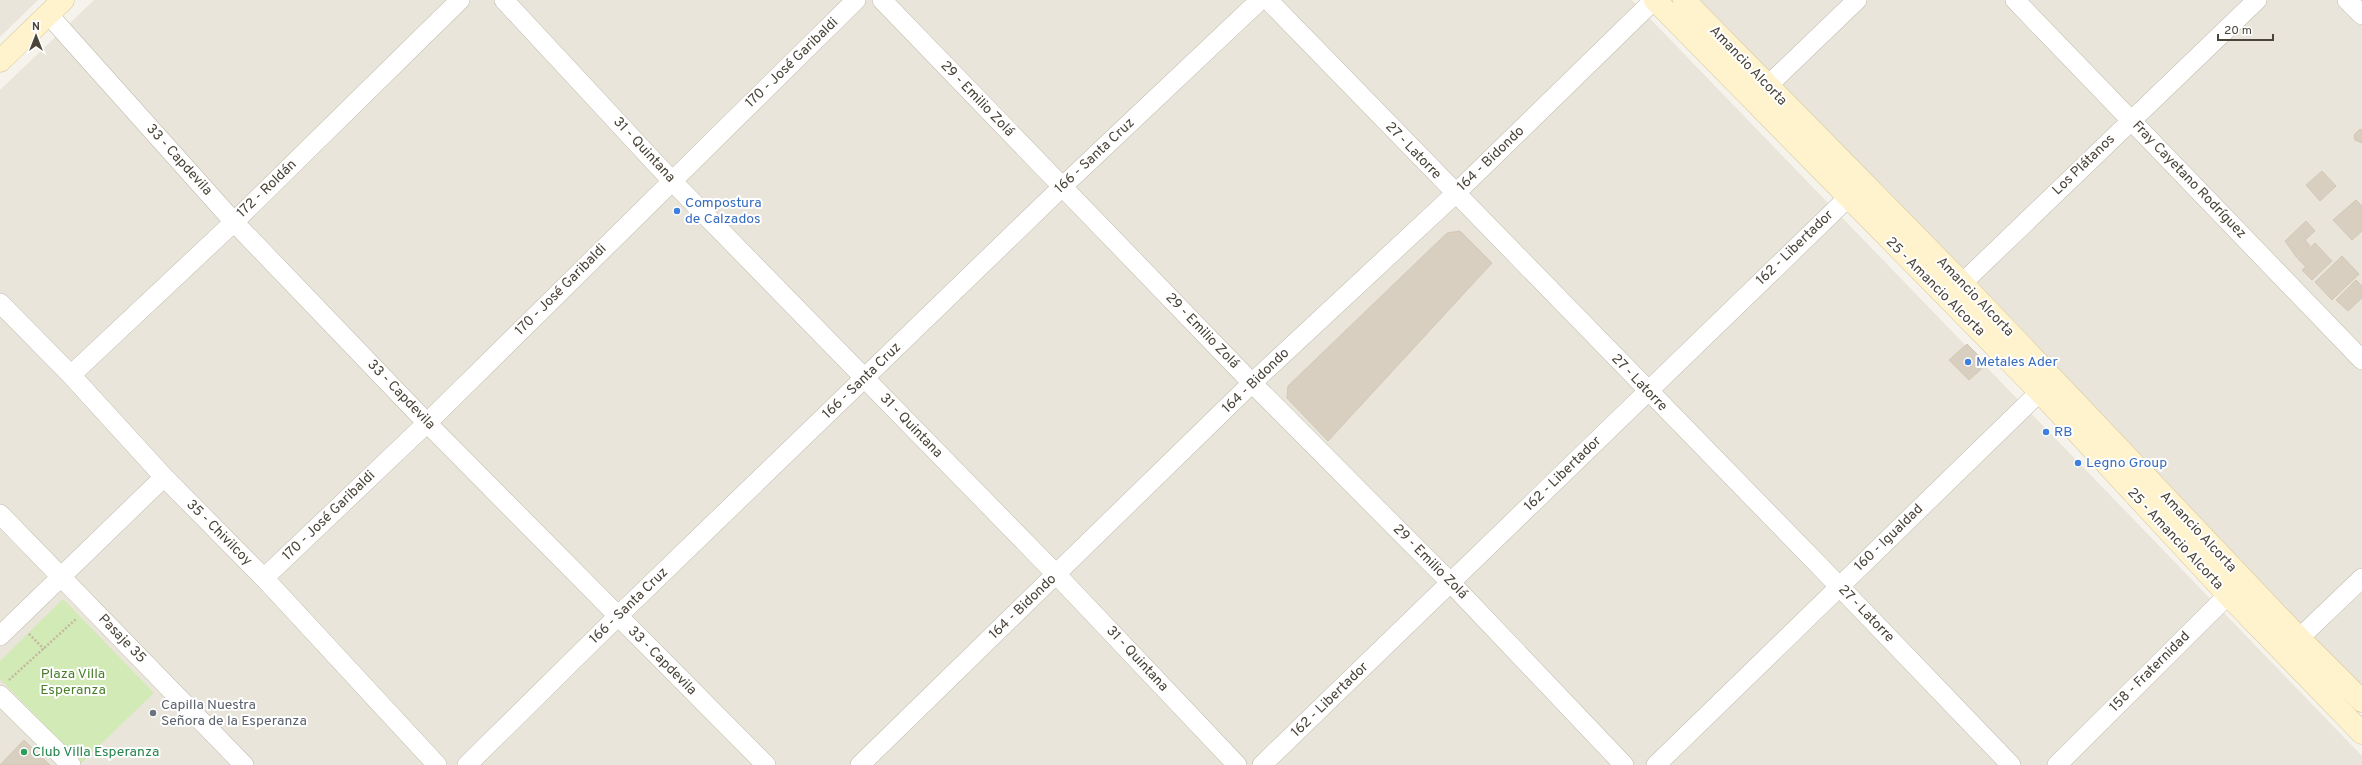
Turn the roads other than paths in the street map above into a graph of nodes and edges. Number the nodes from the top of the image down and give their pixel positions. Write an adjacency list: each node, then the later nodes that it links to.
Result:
1 (460, 0): 22 (street, 172 - Roldán)
2 (504, 0): 18 (street, 31 - Quintana)
3 (856, 0): 18 (street, 170 - José Garibaldi)
4 (882, 0): 19 (street, 29 - Emilio Zolá)
5 (1260, 0): 19 (street, 166 - Santa Cruz)
6 (1268, 0): 21 (street, 27 - Latorre)
7 (1654, 0): 16 (main road, 25 - Amancio Alcorta); 21 (street, 164 - Bidondo)
8 (1684, 0): 16 (main road, Amancio Alcorta)
9 (1857, 0): 16 (street)
10 (2015, 0): 17 (street, Fray Cayetano Rodríguez)
11 (2257, 0): 17 (street, Los Plátanos)
12 (2347, 0): 14 (street)
13 (55, 7): 15 (main road); 22 (street, 33 - Capdevila)
14 (2362, 16)
15 (0, 61)
16 (1760, 93): 20 (main road, 25 - Amancio Alcorta)
17 (2131, 119): 23 (street, Los Plátanos); 26 (street, Fray Cayetano Rodríguez)
18 (672, 181): 28 (street, 31 - Quintana); 32 (street, 170 - José Garibaldi)
19 (1062, 187): 28 (street, 166 - Santa Cruz); 29 (street, 29 - Emilio Zolá)
20 (1855, 190): 23 (main road, Amancio Alcorta); 24 (main road, 25 - Amancio Alcorta); 31 (street, 162 - Libertador)
21 (1455, 194): 29 (street, 164 - Bidondo); 31 (street, 27 - Latorre)
22 (234, 222): 27 (street, 172 - Roldán); 32 (street, 33 - Capdevila)
23 (1962, 283): 24 (street, Los Plátanos); 30 (main road, Amancio Alcorta)
24 (1947, 298): 30 (main road, 25 - Amancio Alcorta)
25 (0, 302): 27 (street, 35 - Chivilcoy)
26 (2362, 360)
27 (71, 375): 33 (street, 35 - Chivilcoy)
28 (865, 379): 35 (street, 31 - Quintana); 43 (street, 166 - Santa Cruz)
29 (1252, 383): 35 (street, 164 - Bidondo); 40 (street, 29 - Emilio Zolá)
30 (2047, 385): 39 (main road, Amancio Alcorta); 41 (street, 160 - Igualdad); 42 (main road, 25 - Amancio Alcorta)
31 (1648, 391): 40 (street, 162 - Libertador); 41 (street, 27 - Latorre)
32 (428, 423): 37 (street, 170 - José Garibaldi); 43 (street, 33 - Capdevila)
33 (164, 477): 36 (street); 37 (street, 35 - Chivilcoy)
34 (0, 514): 36 (street, Pasaje 35)
35 (1057, 575): 55 (street, 164 - Bidondo); 56 (street, 31 - Quintana)
36 (61, 578): 44 (street); 51 (street, Pasaje 35)
37 (264, 578): 52 (street, 35 - Chivilcoy)
38 (2362, 578): 45 (street)
39 (2243, 579): 42 (street, 158 - Fraternidad); 45 (main road, Amancio Alcorta)
40 (1451, 583): 57 (street, 162 - Libertador); 58 (street, 29 - Emilio Zolá)
41 (1839, 586): 59 (street, 160 - Igualdad); 60 (street, 27 - Latorre)
42 (2228, 595): 46 (main road, 25 - Amancio Alcorta); 61 (street, 158 - Fraternidad)
43 (617, 616): 53 (street, 166 - Santa Cruz); 54 (street, 33 - Capdevila)
44 (0, 636)
45 (2299, 638): 46 (street); 48 (main road, Amancio Alcorta)
46 (2284, 653): 49 (main road, 25 - Amancio Alcorta)
47 (3, 690): 50 (street)
48 (2362, 701)
49 (2362, 732)
50 (71, 765)
51 (244, 765)
52 (438, 765)
53 (467, 765)
54 (766, 765)
55 (860, 765)
56 (1237, 765)
57 (1262, 765)
58 (1624, 765)
59 (1656, 765)
60 (2011, 765)
61 (2057, 765)

